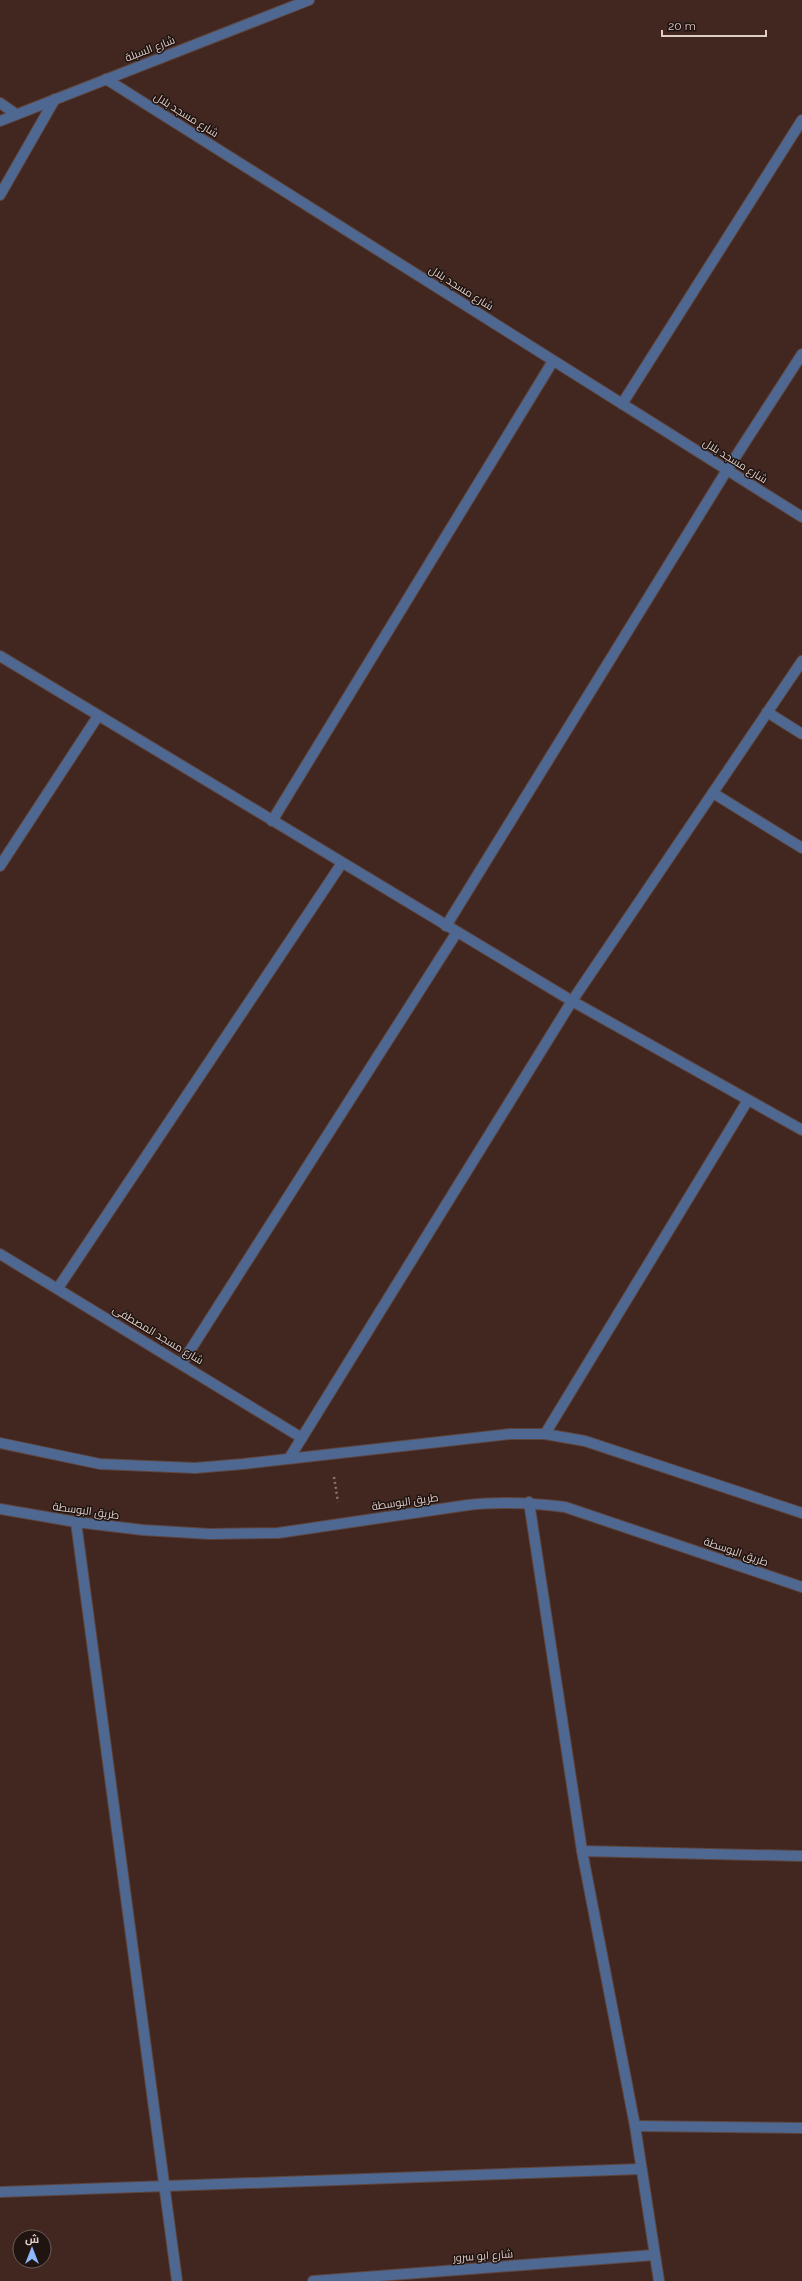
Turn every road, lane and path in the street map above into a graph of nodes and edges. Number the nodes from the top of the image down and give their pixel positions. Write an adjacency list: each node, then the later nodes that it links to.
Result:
1 (309, 0): 2 (street, شارع السبلة)
2 (106, 79): 3 (street, شارع السبلة); 10 (street, شارع مسجد بلال)
3 (55, 99): 5 (street, شارع السبلة); 8 (street)
4 (0, 103): 5 (street)
5 (16, 114): 7 (street, شارع السبلة)
6 (802, 120): 11 (street)
7 (0, 121)
8 (0, 195)
9 (802, 354): 12 (street)
10 (554, 361): 11 (street, شارع مسجد بلال); 20 (street)
11 (622, 404): 12 (street, شارع مسجد بلال)
12 (727, 470): 13 (street, شارع مسجد بلال); 24 (street)
13 (802, 517)
14 (0, 656): 17 (street)
15 (802, 661): 16 (street)
16 (768, 712): 18 (street); 19 (street)
17 (98, 716): 20 (street); 23 (street)
18 (802, 734)
19 (713, 793): 21 (street); 26 (street)
20 (272, 820): 22 (street)
21 (802, 848)
22 (342, 862): 24 (street); 30 (street)
23 (0, 866)
24 (446, 926): 25 (street)
25 (457, 932): 26 (street); 31 (street)
26 (572, 1001): 27 (street); 33 (street)
27 (748, 1100): 28 (street); 32 (street)
28 (802, 1130)
29 (0, 1254): 30 (street, شارع مسجد المصطفى)
30 (58, 1288): 31 (street, شارع مسجد المصطفى)
31 (182, 1363): 33 (street, شارع مسجد المصطفى)
32 (546, 1434): 35 (street); 39 (street)
33 (302, 1438): 36 (street)
34 (0, 1443): 36 (street)
35 (330, 1453): 36 (street); 41 (path)
36 (290, 1457)
37 (529, 1502): 41 (street, طريق البوسطة); 42 (street, طريق البوسطة); 43 (street)
38 (0, 1509): 40 (street, طريق البوسطة)
39 (802, 1513)
40 (76, 1522): 41 (street, طريق البوسطة); 48 (street)
41 (342, 1523)
42 (802, 1587)
43 (582, 1851): 44 (street); 45 (street)
44 (802, 1856)
45 (635, 2126): 46 (street); 47 (street)
46 (802, 2128)
47 (641, 2169): 48 (street); 50 (street)
48 (163, 2186): 49 (street); 51 (street)
49 (0, 2192)
50 (654, 2255): 52 (street, شارع ابو سرور); 53 (street)
51 (177, 2281)
52 (313, 2281)
53 (659, 2281)

